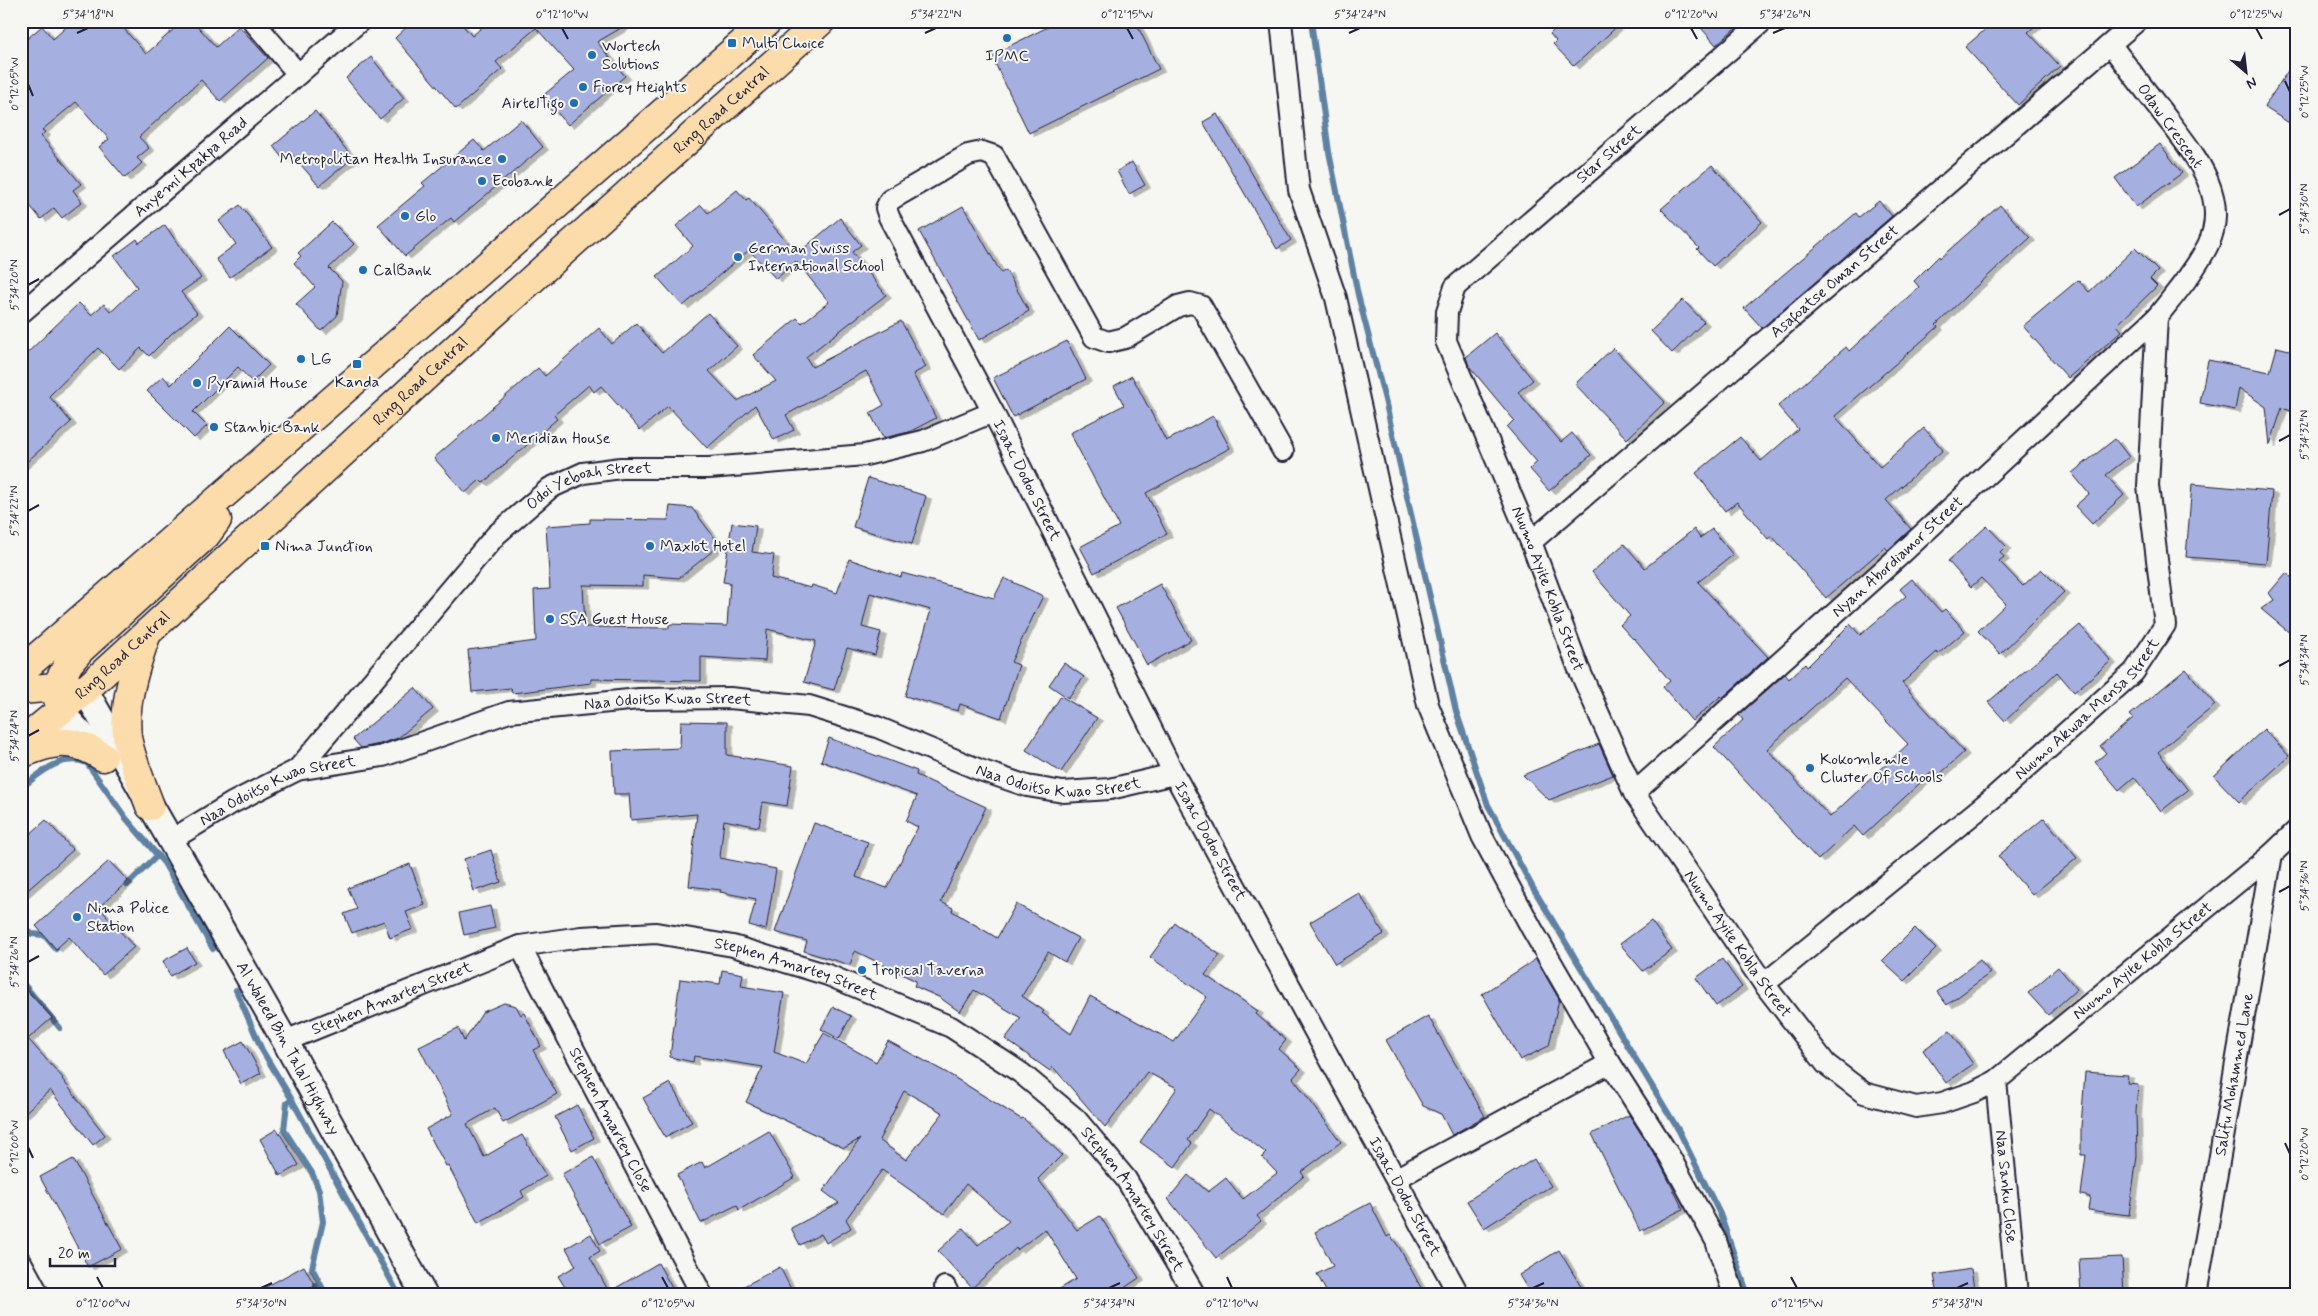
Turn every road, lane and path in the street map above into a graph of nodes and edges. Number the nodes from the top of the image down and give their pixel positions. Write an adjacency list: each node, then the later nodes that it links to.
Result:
1 (252, 21): 9 (street)
2 (360, 21): 9 (street, Anyemi Kpakpa Road)
3 (821, 21): 17 (main road, Ring Road Central)
4 (1281, 21): 35 (street)
5 (1763, 21): 10 (street, Star Street)
6 (2138, 21): 8 (street, Asafoatse Oman Street)
7 (766, 22): 15 (main road)
8 (2111, 45): 12 (street, Odaw Crescent); 16 (street, Asafoatse Oman Street)
9 (298, 74): 11 (street, Anyemi Kpakpa Road)
10 (1455, 287): 16 (street, Nuumo Ayite Kobla Street)
11 (21, 313)
12 (2157, 317): 27 (street, Nyan Abordiamor Street); 33 (street, Nuumo Akwaa Mensa Street)
13 (993, 412): 14 (street, Isaac Dodoo Street); 25 (street, Odoi Yeboah Street); 26 (street, Isaac Dodoo Street)
14 (1283, 451)
15 (231, 488): 18 (main road); 21 (main road)
16 (1531, 542): 27 (street, Nuumo Ayite Kobla Street)
17 (148, 630): 20 (main road, Ring Road Central); 28 (main road)
18 (21, 671)
19 (21, 690): 21 (main road)
20 (85, 690): 21 (main road, Ring Road Central); 28 (street, Al Waleed Bin Talal Highway)
21 (58, 699): 22 (main road, Ring Road Central); 24 (street, Al Waleed Bin Talal Highway)
22 (21, 743)
23 (21, 754): 24 (main road)
24 (103, 757): 28 (street, Al Waleed Bin Talal Highway)
25 (298, 770): 26 (street, Naa Odoitso Kwao Street); 30 (street, Naa Odoitso Kwao Street)
26 (1174, 774): 37 (street, Isaac Dodoo Street)
27 (1634, 793): 33 (street, Nuumo Ayite Kobla Street)
28 (150, 806): 30 (street, Al Waleed Bin Talal Highway)
29 (2297, 830): 31 (street, Nuumo Ayite Kobla Street)
30 (171, 840): 34 (street, Al Waleed Bin Talal Highway)
31 (2272, 854): 36 (street, Nuumo Ayite Kobla Street); 46 (street, Salifu Mohammed Lane)
32 (520, 946): 34 (street, Stephen Amartey Street); 42 (street, Stephen Amartey Close); 43 (street, Stephen Amartey Street)
33 (1764, 984): 36 (street, Nuumo Ayite Kobla Street)
34 (285, 1041): 41 (street, Al Waleed Bin Talal Highway)
35 (1610, 1063): 37 (street); 45 (street)
36 (1996, 1081): 39 (street, Naa Sanku Close)
37 (1397, 1178): 44 (street, Isaac Dodoo Street)
38 (21, 1262): 40 (street)
39 (2017, 1294)
40 (39, 1295)
41 (424, 1295)
42 (702, 1295)
43 (1195, 1295)
44 (1459, 1295)
45 (1734, 1295)
46 (2196, 1295)

